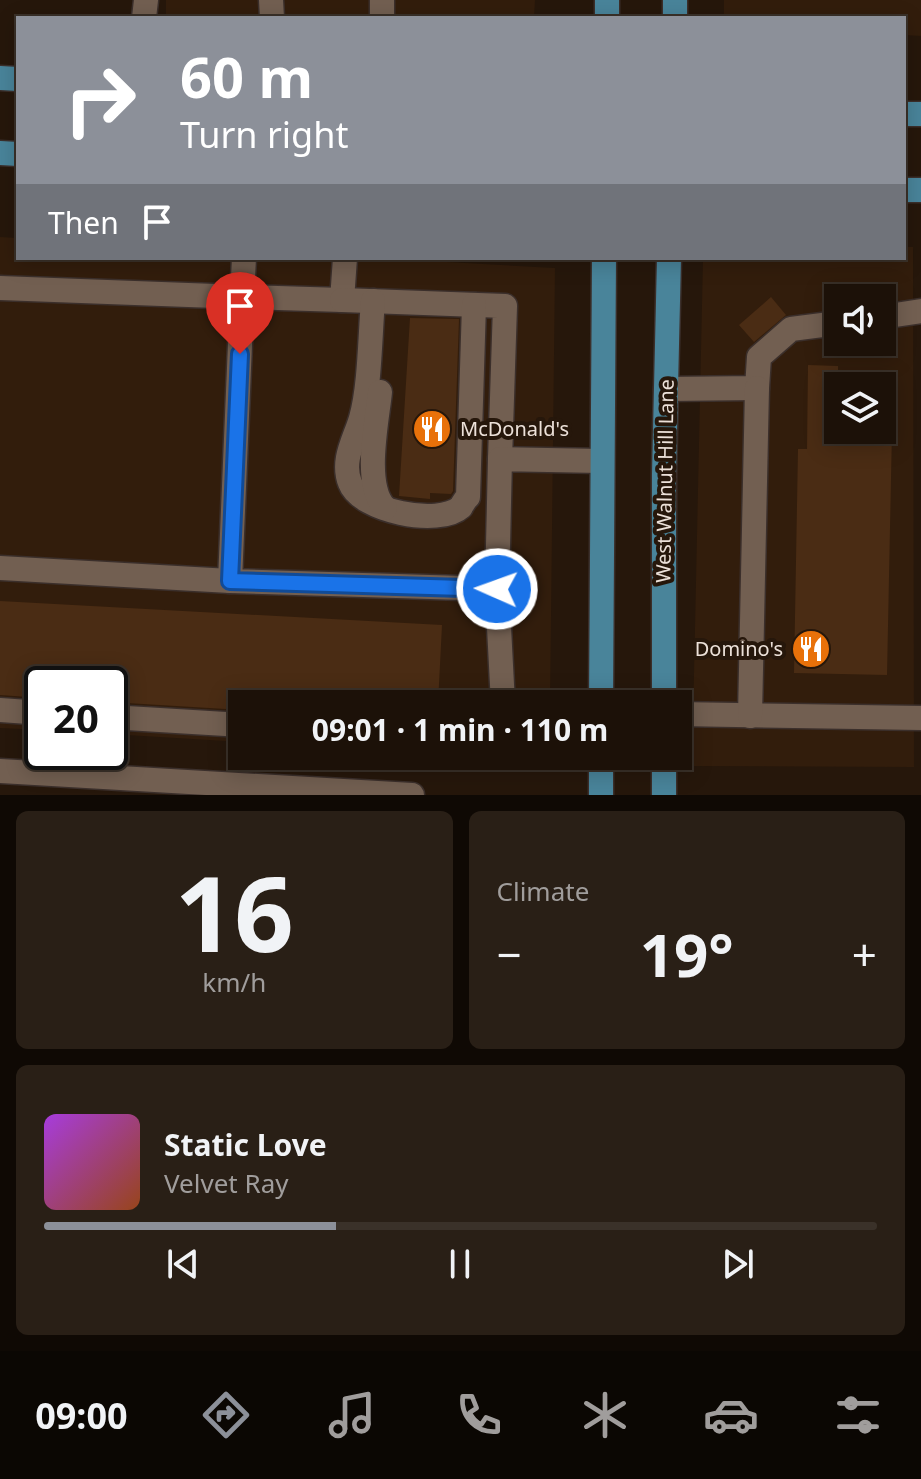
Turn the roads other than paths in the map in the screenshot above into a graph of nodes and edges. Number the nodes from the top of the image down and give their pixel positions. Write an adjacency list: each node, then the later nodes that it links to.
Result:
1 (244, 260): 6 (lane)
2 (345, 260): 7 (lane)
3 (604, 260): 16 (main road)
4 (669, 260): 14 (main road, West Walnut Hill Lane)
5 (0, 288): 6 (lane)
6 (242, 297): 7 (lane); 18 (lane)
7 (342, 300): 8 (lane)
8 (380, 302): 9 (lane); 9 (lane)
9 (474, 305): 15 (lane)
10 (921, 311): 11 (lane)
11 (896, 315)
12 (824, 325): 13 (lane)
13 (757, 388): 14 (lane); 26 (lane)
14 (666, 389): 22 (main road, West Walnut Hill Lane)
15 (500, 459): 16 (lane); 19 (lane)
16 (601, 461): 21 (main road)
17 (0, 568): 18 (lane)
18 (230, 581): 19 (lane)
19 (497, 589): 20 (lane)
20 (502, 690)
21 (601, 690)
22 (664, 690)
23 (0, 710): 24 (lane)
24 (24, 712)
25 (692, 714): 26 (lane)
26 (750, 716): 28 (lane)
27 (128, 718): 29 (lane)
28 (921, 718)
29 (228, 724)
30 (601, 770): 34 (main road)
31 (664, 770): 35 (main road)
32 (0, 771): 33 (lane)
33 (412, 795)
34 (601, 795)
35 (664, 795)

